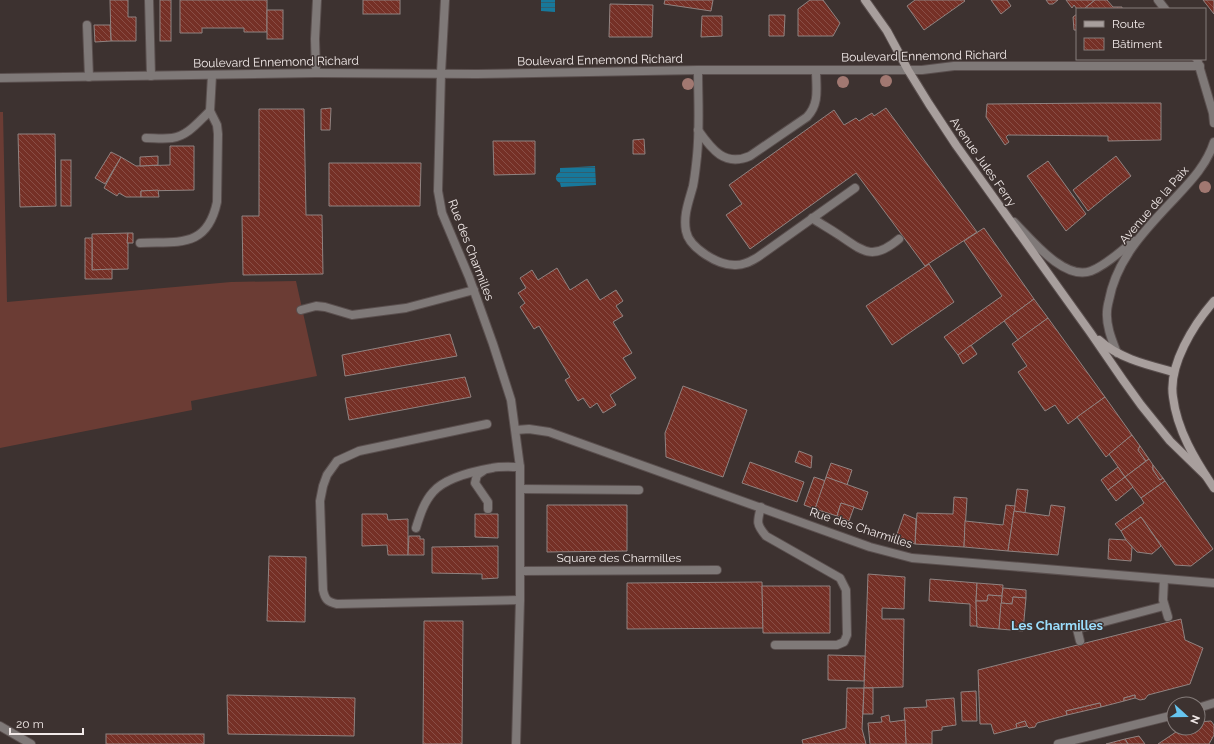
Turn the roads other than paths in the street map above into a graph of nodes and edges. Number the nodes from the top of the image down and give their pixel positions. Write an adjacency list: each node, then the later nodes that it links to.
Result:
1 (150, 0): 15 (street)
2 (317, 0): 12 (street)
3 (445, 0): 13 (street, Rue des Charmilles)
4 (865, 0): 11 (main road, Avenue Jules Ferry)
5 (1158, 0): 6 (street)
6 (1164, 8)
7 (87, 25): 16 (street)
8 (1198, 62): 11 (street, Boulevard Ennemond Richard); 19 (street)
9 (698, 70): 10 (street, Boulevard Ennemond Richard); 13 (street, Boulevard Ennemond Richard); 20 (street)
10 (816, 70): 11 (street, Boulevard Ennemond Richard); 20 (street)
11 (908, 70): 24 (main road, Avenue Jules Ferry)
12 (316, 73): 13 (street, Boulevard Ennemond Richard); 14 (street, Boulevard Ennemond Richard)
13 (441, 73): 29 (street, Rue des Charmilles)
14 (212, 75): 15 (street, Boulevard Ennemond Richard); 18 (street)
15 (150, 76): 16 (street, Boulevard Ennemond Richard)
16 (89, 77): 17 (street, Boulevard Ennemond Richard)
17 (0, 78)
18 (210, 111): 21 (street); 28 (street)
19 (1214, 123)
20 (698, 130): 25 (street)
21 (146, 138)
22 (1214, 142): 26 (street, Avenue de la Paix)
23 (855, 188): 25 (street)
24 (1001, 208): 26 (street); 32 (main road, Avenue Jules Ferry)
25 (812, 218): 27 (street)
26 (1140, 236): 33 (street, Avenue de la Paix)
27 (899, 239)
28 (140, 243)
29 (474, 290): 31 (street); 36 (street, Rue des Charmilles)
30 (1214, 301): 34 (main road)
31 (301, 310)
32 (1090, 332): 33 (main road, Avenue Jules Ferry); 39 (main road, Avenue Jules Ferry)
33 (1117, 353): 34 (main road, Avenue Jules Ferry)
34 (1174, 372): 39 (main road)
35 (487, 424): 50 (street)
36 (516, 430): 37 (street, Rue des Charmilles); 43 (street, Rue des Charmilles)
37 (520, 467): 38 (street); 41 (street, Rue des Charmilles)
38 (483, 470): 44 (street); 45 (street)
39 (1206, 476): 40 (main road)
40 (1214, 488)
41 (520, 490): 42 (street); 47 (street)
42 (638, 490)
43 (761, 507): 48 (street, Rue des Charmilles); 54 (street)
44 (488, 509)
45 (416, 528)
46 (717, 570): 47 (street, Square des Charmilles)
47 (520, 571): 50 (street)
48 (1164, 579): 49 (street, Rue des Charmilles); 51 (street)
49 (1214, 583)
50 (520, 600): 58 (street)
51 (1164, 606): 52 (street); 53 (street)
52 (1168, 618)
53 (1080, 641)
54 (775, 645)
55 (1166, 717): 59 (street)
56 (0, 726): 57 (street)
57 (31, 744)
58 (516, 744)
59 (1058, 744)

